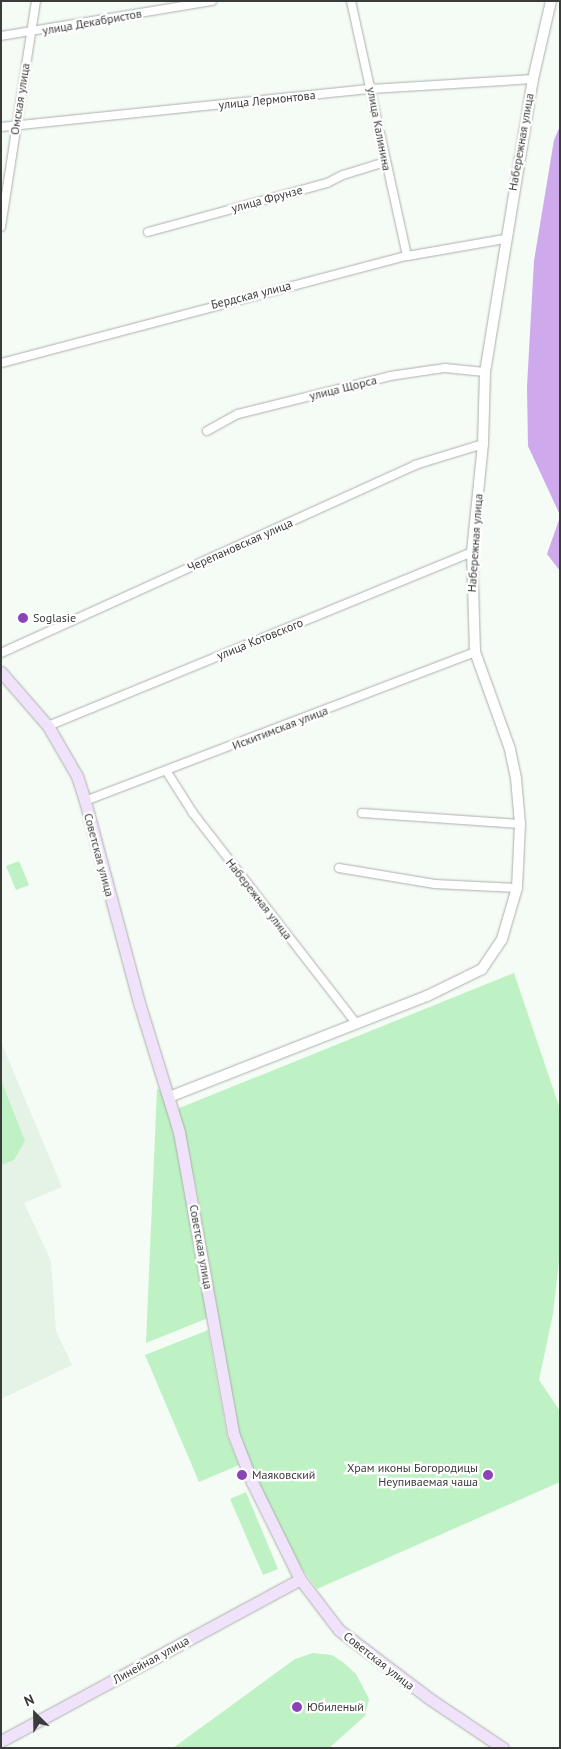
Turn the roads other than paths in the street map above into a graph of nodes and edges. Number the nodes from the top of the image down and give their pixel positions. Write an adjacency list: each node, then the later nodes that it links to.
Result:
1 (36, 1): 5 (street, Омская улица)
2 (212, 1): 5 (street, улица Декабристов)
3 (351, 1): 8 (street, улица Калинина)
4 (551, 1): 7 (street, Набережная улица)
5 (30, 33): 6 (street, улица Декабристов); 9 (street, Омская улица)
6 (1, 36)
7 (533, 80): 8 (street, улица Лермонтова); 14 (street, Набережная улица)
8 (371, 89): 9 (street, улица Лермонтова); 11 (street, улица Калинина)
9 (15, 126): 10 (street, улица Лермонтова); 12 (street, Омская улица)
10 (1, 127)
11 (385, 162): 13 (street, улица Фрунзе); 15 (street, улица Калинина)
12 (1, 227)
13 (148, 232)
14 (504, 238): 15 (street, Бердская улица); 17 (street, Набережная улица)
15 (407, 256): 16 (street, Бердская улица)
16 (1, 363)
17 (485, 372): 18 (street, улица Щорса); 19 (street, Набережная улица)
18 (206, 431)
19 (483, 444): 20 (street, Набережная улица); 22 (street, Черепановская улица)
20 (472, 552): 21 (street, Набережная улица); 24 (street, улица Котовского)
21 (475, 652): 25 (street, Искитимская улица); 28 (street, Набережная улица)
22 (1, 653)
23 (1, 672): 24 (main road, Советская улица)
24 (48, 726): 26 (main road, Советская улица)
25 (167, 772): 26 (street, Искитимская улица); 31 (street, Набережная улица)
26 (85, 801): 32 (main road, Советская улица)
27 (362, 813): 28 (street)
28 (520, 824): 30 (street, Набережная улица)
29 (339, 868): 30 (street)
30 (517, 888): 31 (street, Набережная улица)
31 (356, 1023): 32 (street, Набережная улица)
32 (169, 1097): 33 (main road, Советская улица)
33 (300, 1579): 34 (main road, Линейная улица); 35 (main road, Советская улица)
34 (1, 1741)
35 (503, 1748)

